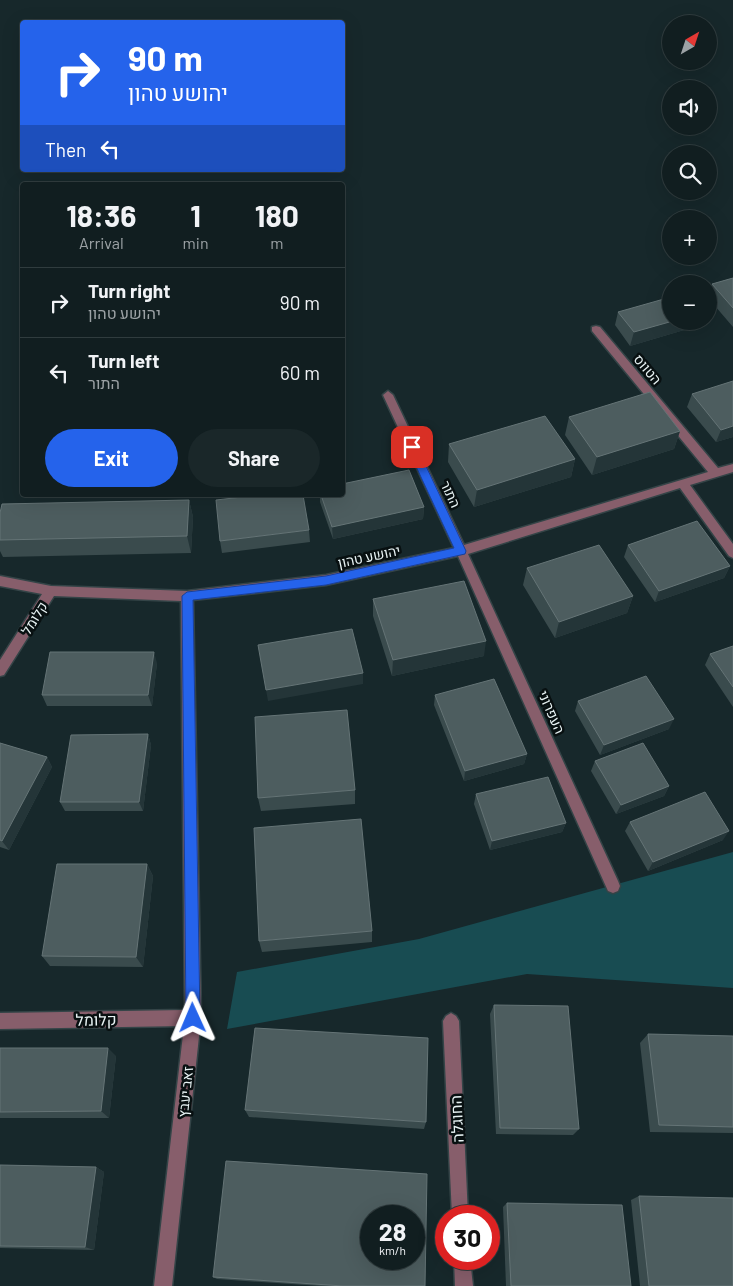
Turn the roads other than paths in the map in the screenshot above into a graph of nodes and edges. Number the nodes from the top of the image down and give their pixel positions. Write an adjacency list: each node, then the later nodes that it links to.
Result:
1 (596, 329): 4 (street, הטווס)
2 (388, 395): 6 (street, התור)
3 (733, 468): 4 (street, יהושע טהון)
4 (716, 474): 5 (street, יהושע טהון)
5 (683, 484): 6 (street, יהושע טהון); 7 (street)
6 (461, 551): 10 (street, יהושע טהון); 12 (street, העפרוני)
7 (733, 553)
8 (0, 580): 9 (street, יהושע טהון)
9 (51, 590): 10 (street, יהושע טהון); 11 (street, קלומל)
10 (187, 596): 13 (street, זאב יעבץ)
11 (0, 671)
12 (613, 886)
13 (193, 1018): 14 (street, קלומל); 18 (street, זאב יעבץ)
14 (0, 1021)
15 (451, 1021): 16 (street, החוגלה)
16 (459, 1205)
17 (463, 1270): 19 (street)
18 (163, 1286)
19 (464, 1286)

